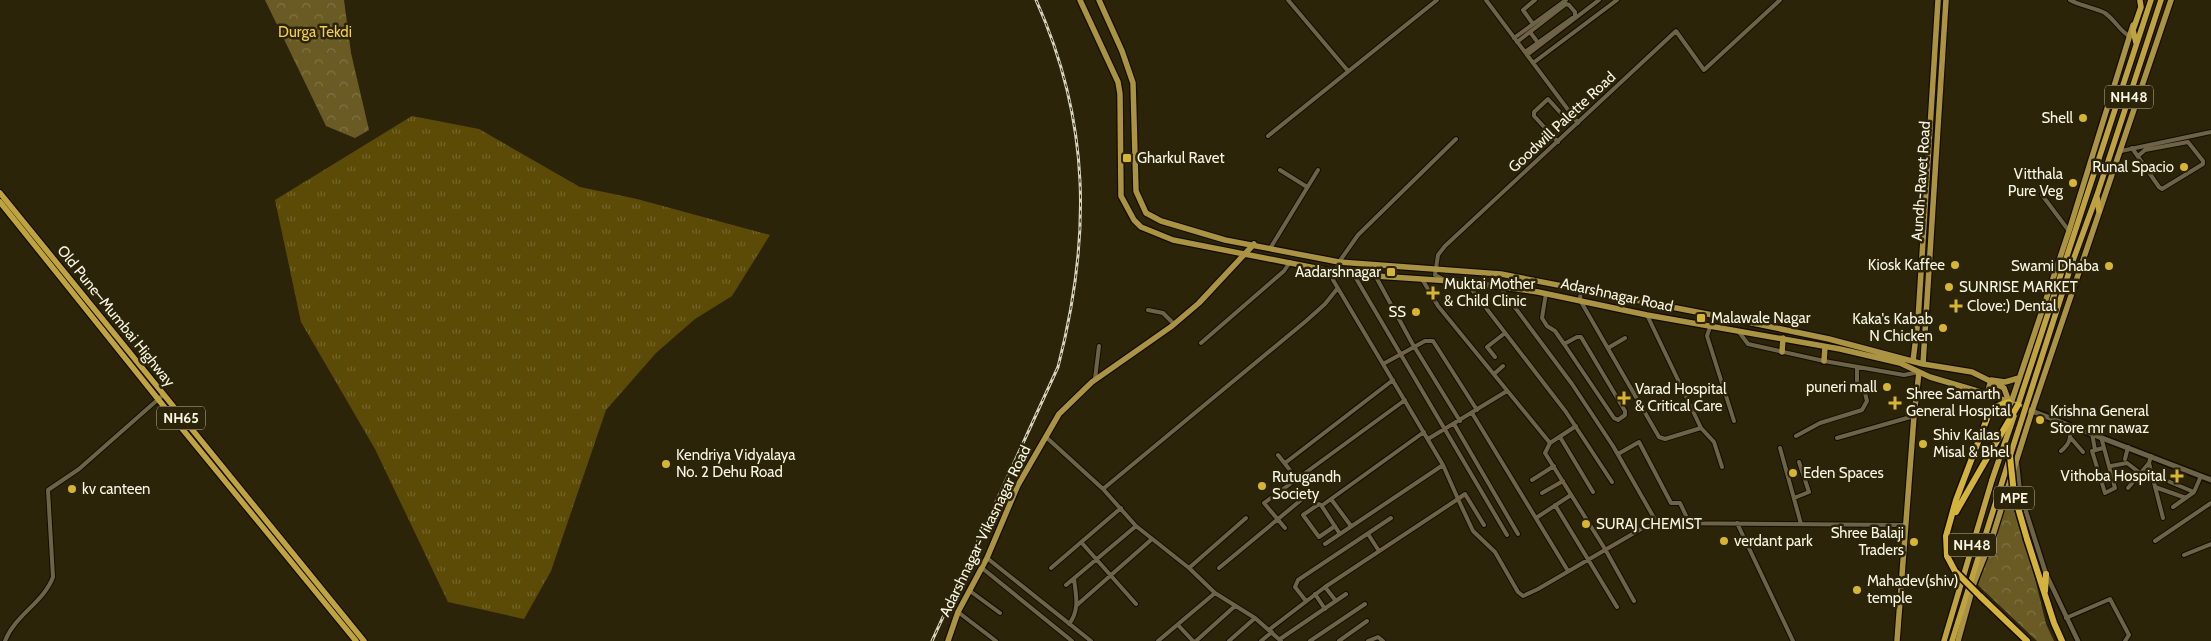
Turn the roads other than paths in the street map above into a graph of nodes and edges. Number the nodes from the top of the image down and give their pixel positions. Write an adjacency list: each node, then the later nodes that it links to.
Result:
1 (1099, 0): 48 (main road, Adarshnagar Road)
2 (1288, 0): 28 (street)
3 (1437, 0): 28 (street)
4 (1486, 0): 21 (street)
5 (1535, 0): 18 (street)
6 (1566, 0): 18 (street)
7 (1599, 0): 24 (street)
8 (1617, 0): 26 (street)
9 (1780, 0): 30 (street, Goodwill Palette Road)
10 (1938, 0): 83 (main road, Aundh-Ravet Road)
11 (1946, 0): 86 (main road, Aundh-Ravet Road)
12 (2070, 0): 20 (street)
13 (2151, 0): 23 (highway, NH48)
14 (2161, 0): 43 (highway, NH48)
15 (2171, 0): 36 (main road)
16 (1083, 1): 50 (main road)
17 (2140, 1): 20 (main road); 23 (highway)
18 (1533, 24): 21 (street)
19 (1530, 32): 21 (street); 22 (street); 25 (street)
20 (2129, 36): 46 (main road)
21 (1515, 40): 25 (street)
22 (1536, 40)
23 (2136, 45): 46 (highway, NH48)
24 (1536, 48): 25 (street); 26 (street)
25 (1526, 54): 27 (street)
26 (1542, 56): 27 (street)
27 (1533, 64): 30 (street)
28 (1348, 71): 32 (street)
29 (1567, 120): 34 (street)
30 (1578, 123): 34 (street, Goodwill Palette Road)
31 (2211, 132): 35 (street)
32 (1268, 136)
33 (1456, 140): 52 (street)
34 (1558, 142): 54 (street, Goodwill Palette Road)
35 (2132, 148): 36 (street); 37 (street)
36 (2121, 151): 45 (main road)
37 (2138, 156): 37 (street)
38 (1280, 170): 40 (street)
39 (1318, 170): 40 (street)
40 (1307, 187): 49 (street)
41 (0, 193): 97 (highway, Old Pune–Mumbai Highway / NH65)
42 (2042, 194): 47 (street)
43 (2097, 195): 45 (highway); 53 (highway, NH48)
44 (0, 202): 97 (highway, Old Pune–Mumbai Highway / NH65)
45 (2099, 211): 101 (main road)
46 (2076, 215): 47 (main road); 53 (highway, NH48)
47 (2069, 230): 91 (main road)
48 (1254, 244): 49 (main road, Adarshnagar Road); 50 (main road, Adarshnagar-Vikasnagar Road)
49 (1270, 247): 52 (main road, Adarshnagar Road)
50 (1245, 255): 51 (main road, Adarshnagar Road); 68 (main road, Adarshnagar-Vikasnagar Road)
51 (1290, 262): 55 (main road, Adarshnagar Road); 74 (street)
52 (1339, 262): 54 (main road, Adarshnagar Road); 55 (street)
53 (2068, 265): 99 (highway, NH48); 129 (highway, NH48, bridge)
54 (1436, 268): 59 (street); 63 (main road, Adarshnagar Road)
55 (1335, 272): 56 (main road, Adarshnagar Road); 62 (street)
56 (1354, 275): 57 (main road, Adarshnagar Road); 81 (street)
57 (1376, 277): 58 (main road, Adarshnagar Road); 78 (street)
58 (1422, 279): 59 (main road, Adarshnagar Road); 90 (street)
59 (1447, 281): 60 (main road, Adarshnagar Road)
60 (1466, 282): 61 (main road, Adarshnagar Road); 71 (street)
61 (1499, 286): 64 (main road, Adarshnagar Road); 127 (street)
62 (1337, 289): 85 (street); 150 (street)
63 (1581, 289): 65 (street); 83 (main road, Adarshnagar Road)
64 (1546, 293): 65 (main road, Adarshnagar Road); 75 (street)
65 (1580, 300): 67 (main road, Adarshnagar Road); 79 (street)
66 (1148, 310): 68 (street)
67 (1647, 315): 69 (main road, Adarshnagar Road); 110 (street)
68 (1174, 324): 92 (main road, Adarshnagar-Vikasnagar Road)
69 (1710, 327): 70 (main road, Adarshnagar Road); 105 (street)
70 (1738, 331): 73 (main road, Adarshnagar Road); 80 (street)
71 (1505, 333): 82 (street); 108 (street)
72 (1625, 338): 79 (street)
73 (1783, 338): 77 (main road, Adarshnagar Road); 80 (main road)
74 (1202, 343)
75 (1564, 344): 75 (street)
76 (1099, 346): 92 (street)
77 (1825, 346): 84 (main road); 89 (main road, Adarshnagar Road)
78 (1414, 347): 81 (street); 100 (street); 104 (street)
79 (1608, 348): 110 (street)
80 (1782, 352): 84 (street)
81 (1400, 355): 85 (street); 109 (street)
82 (1495, 357)
83 (1913, 361): 86 (main road, Adarshnagar Road)
84 (1824, 362): 88 (street)
85 (1383, 364): 93 (street)
86 (1923, 364): 94 (main road, Adarshnagar Road)
87 (1503, 366): 90 (street)
88 (1857, 368): 89 (street); 113 (street)
89 (1919, 372): 96 (main road, Adarshnagar Road); 103 (main road)
90 (1494, 374): 95 (street)
91 (2019, 378): 94 (main road); 99 (main road)
92 (1095, 379): 114 (main road, Adarshnagar-Vikasnagar Road)
93 (1393, 380): 98 (street); 134 (street)
94 (1991, 380): 96 (main road); 99 (main road)
95 (1507, 391): 100 (street); 120 (street)
96 (1987, 394): 99 (main road, Adarshnagar Road)
97 (160, 397): 232 (street); 234 (highway, Old Pune–Mumbai Highway / NH65); 235 (highway, Old Pune–Mumbai Highway / NH65)
98 (1405, 400): 111 (street); 143 (street)
99 (2012, 403): 101 (main road, Adarshnagar Road); 179 (highway, MPE, bridge); 179 (highway); 252 (highway, NH48, bridge)
100 (1477, 410): 102 (street)
101 (2032, 411): 107 (main road); 132 (main road)
102 (1472, 413): 104 (street); 167 (street)
103 (1914, 416): 118 (street); 175 (main road)
104 (1460, 420): 106 (street)
105 (1734, 421)
106 (1454, 424): 109 (street); 183 (street)
107 (2069, 425): 112 (main road); 116 (street)
108 (1576, 426): 115 (street); 147 (street)
109 (1446, 428): 119 (street); 184 (street)
110 (1701, 428): 139 (street)
111 (1424, 432): 119 (street); 158 (street)
112 (2092, 433): 117 (main road); 124 (street)
113 (1796, 436)
114 (1046, 437): 150 (street); 193 (main road, Adarshnagar-Vikasnagar Road)
115 (1560, 437): 120 (street); 151 (street)
116 (2070, 437): 125 (street); 126 (street)
117 (2101, 437): 121 (main road); 123 (street)
118 (1837, 438)
119 (1428, 440): 136 (street)
120 (1550, 444): 137 (street)
121 (2128, 447): 130 (main road); 131 (street)
122 (1780, 448): 156 (street)
123 (2103, 448): 124 (street); 124 (street)
124 (2096, 450)
125 (2061, 451)
126 (2083, 452)
127 (1618, 454): 170 (street); 171 (street)
128 (1278, 455): 134 (street)
129 (2010, 456): 204 (highway, NH48); 211 (highway, MPE, bridge)
130 (2151, 456): 135 (street); 142 (main road)
131 (2124, 459)
132 (2017, 460): 201 (street); 204 (main road)
133 (1799, 462): 156 (street)
134 (1285, 463): 143 (street)
135 (2149, 463): 140 (street); 141 (street)
136 (1443, 465): 159 (street); 178 (street)
137 (1554, 466): 144 (street); 146 (street)
138 (2111, 466): 140 (street)
139 (1722, 467)
140 (2140, 473): 149 (street)
141 (2151, 474): 148 (street); 152 (street)
142 (2201, 476): 145 (main road); 152 (street)
143 (1296, 479): 169 (street)
144 (1532, 480)
145 (2211, 480)
146 (1563, 481): 153 (street); 155 (street)
147 (1612, 482)
148 (2154, 487): 157 (street); 168 (street)
149 (2128, 488)
150 (1103, 489): 164 (street)
151 (1593, 492)
152 (2194, 492): 157 (street)
153 (1542, 493)
154 (1307, 495): 169 (street)
155 (1571, 495): 162 (street); 190 (street)
156 (1794, 498): 173 (street)
157 (2186, 498): 163 (street)
158 (1332, 499): 161 (street); 178 (street)
159 (1458, 499): 174 (street); 191 (street); 200 (street)
160 (2211, 503): 186 (street)
161 (1324, 504)
162 (1555, 506): 167 (street); 195 (street)
163 (2173, 507)
164 (1121, 508): 176 (street); 187 (street)
165 (1246, 518): 198 (street)
166 (1392, 518): 182 (street)
167 (1536, 518): 200 (street)
168 (2162, 518)
169 (1278, 520): 180 (street); 199 (street)
170 (1689, 522): 171 (street); 172 (street)
171 (1657, 523): 190 (street)
172 (1737, 523): 173 (street); 250 (street)
173 (1801, 524): 175 (street)
174 (1484, 525)
175 (1905, 525): 251 (main road)
176 (1136, 526): 185 (street); 194 (street)
177 (1335, 526): 177 (street); 181 (street)
178 (1351, 526): 181 (street)
179 (1948, 526): 255 (highway, MPE, bridge)
180 (1285, 528)
181 (1340, 534): 188 (street)
182 (1368, 534): 191 (street); 212 (street)
183 (1518, 534)
184 (1507, 535)
185 (1152, 539): 198 (street); 202 (street)
186 (2154, 541)
187 (1082, 542): 194 (street); 197 (street)
188 (1325, 544)
189 (2211, 544): 192 (street)
190 (1605, 549): 195 (street); 214 (street)
191 (1379, 551): 206 (street)
192 (2184, 555)
193 (987, 558): 196 (main road, Adarshnagar-Vikasnagar Road); 226 (street)
194 (1096, 558): 202 (street); 203 (street)
195 (1588, 559): 200 (street); 219 (street)
196 (982, 568): 207 (main road, Adarshnagar-Vikasnagar Road); 238 (street)
197 (1051, 568)
198 (1189, 568): 208 (street)
199 (1219, 568)
200 (1568, 571)
201 (2046, 574): 211 (highway); 224 (street)
202 (1111, 575): 215 (street); 217 (street)
203 (1074, 578): 205 (street); 217 (street)
204 (1972, 584): 253 (highway, NH48); 254 (main road)
205 (1066, 585)
206 (1325, 587): 209 (street); 213 (street)
207 (970, 591): 221 (main road, Adarshnagar-Vikasnagar Road); 222 (street)
208 (1215, 593): 218 (street); 227 (street)
209 (1315, 594): 212 (street); 220 (street)
210 (1346, 594): 213 (street)
211 (2045, 597): 256 (highway, MPE)
212 (1306, 601): 228 (street)
213 (1336, 601): 220 (street)
214 (1634, 601)
215 (1136, 604)
216 (1364, 604): 246 (street)
217 (1077, 605): 226 (street)
218 (1236, 606): 223 (street); 243 (street)
219 (1617, 607)
220 (1325, 609): 233 (street)
221 (958, 612): 236 (main road, Adarshnagar-Vikasnagar Road); 237 (street)
222 (1000, 613)
223 (1255, 618): 228 (street); 244 (street)
224 (2066, 618): 257 (street); 258 (street)
225 (1367, 620): 247 (street)
226 (1069, 624): 231 (street)
227 (1178, 625): 230 (street); 243 (street)
228 (1271, 631): 233 (street); 245 (street)
229 (0, 634): 232 (street)
230 (1167, 634): 241 (street); 242 (street)
231 (1085, 637): 239 (street); 240 (street)
232 (6, 639)
233 (1281, 640)
234 (356, 641)
235 (364, 641)
236 (948, 641)
237 (996, 641)
238 (1072, 641)
239 (1082, 641)
240 (1091, 641)
241 (1158, 641)
242 (1166, 641)
243 (1194, 641)
244 (1229, 641)
245 (1261, 641)
246 (1310, 641)
247 (1339, 641)
248 (1368, 641): 249 (street)
249 (1383, 641)
250 (1793, 641)
251 (1896, 641)
252 (1944, 641)
253 (1952, 641)
254 (1958, 641)
255 (2027, 641)
256 (2062, 641)
257 (2078, 641)
258 (2125, 641)

